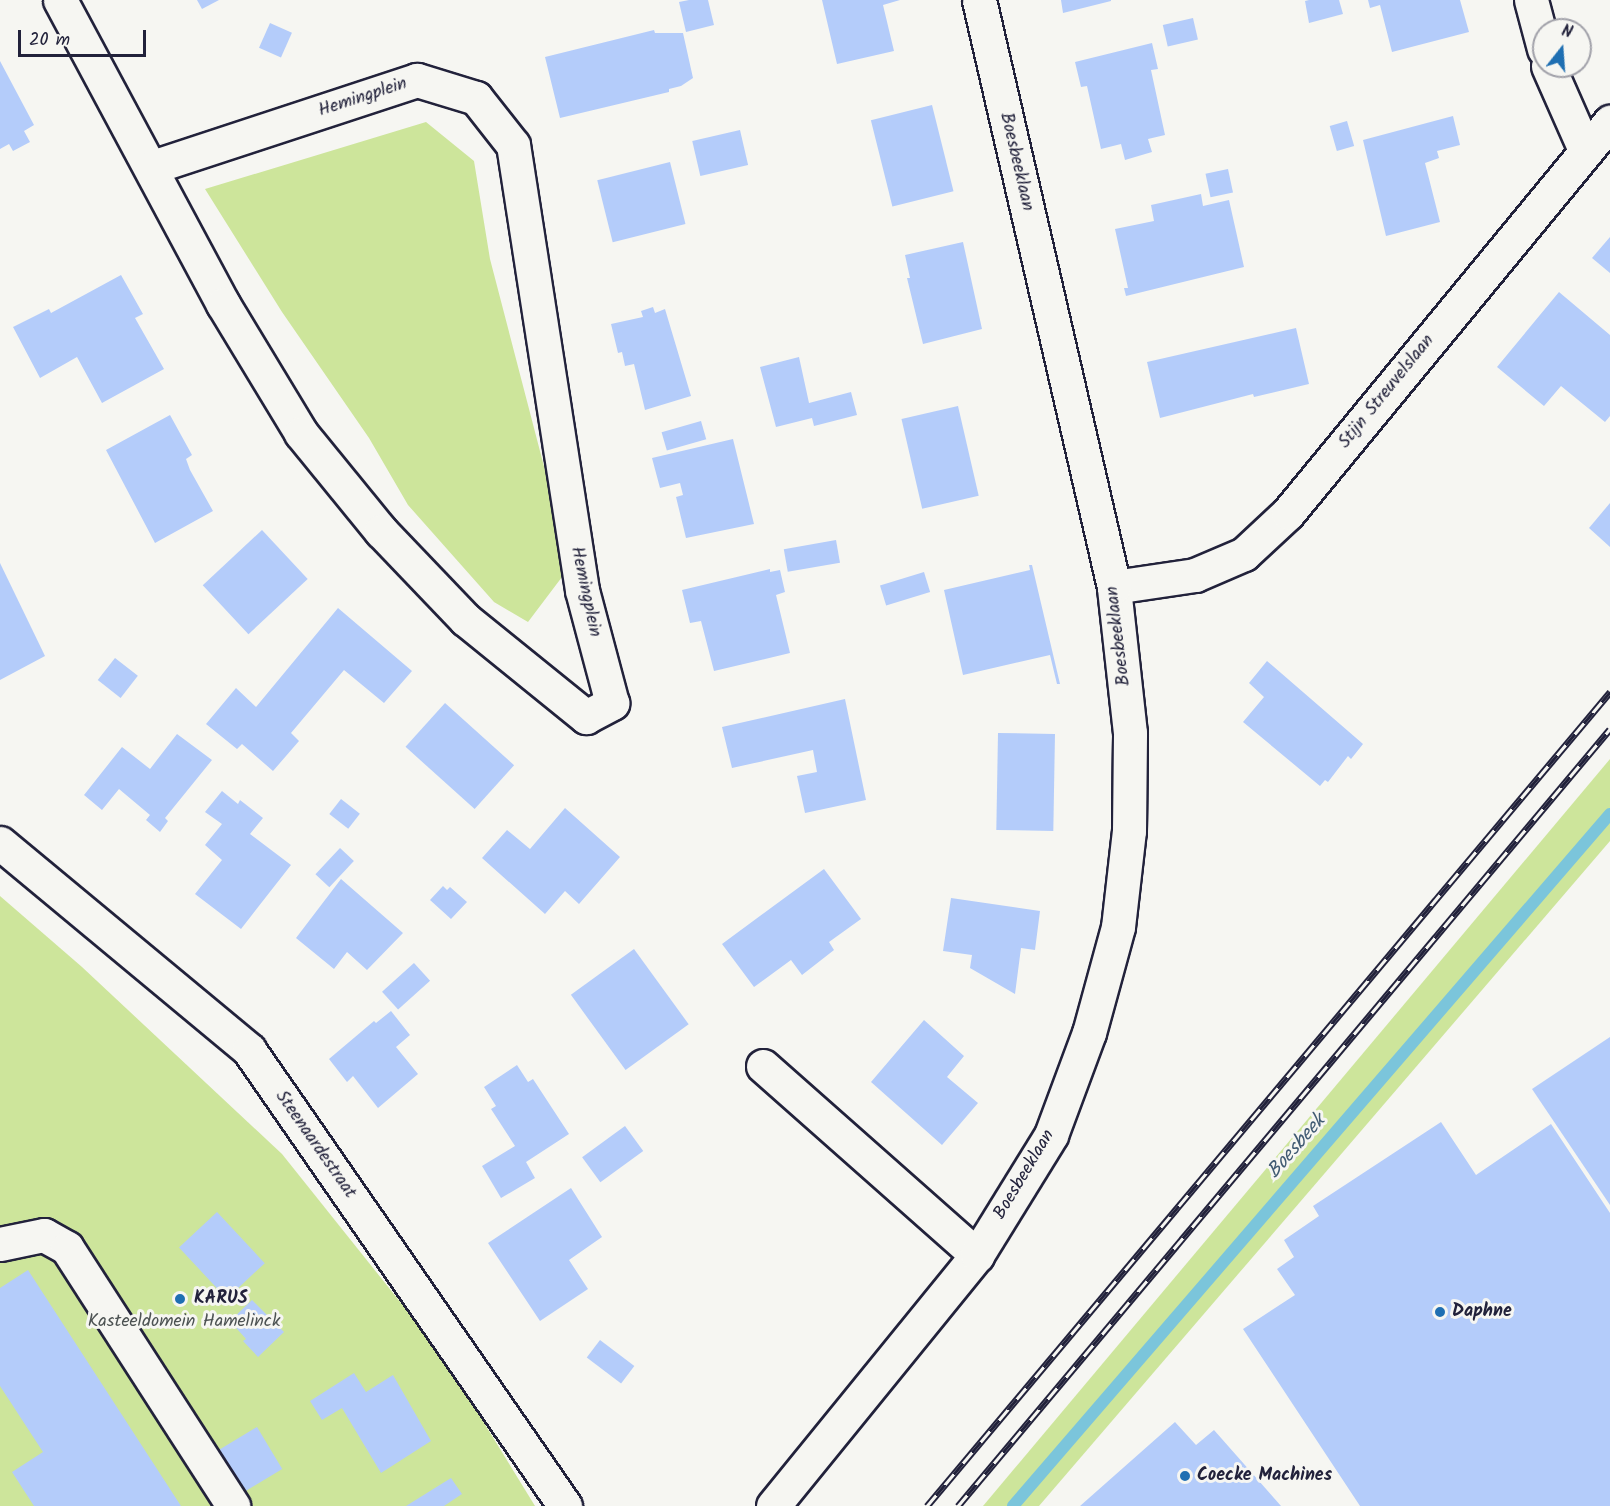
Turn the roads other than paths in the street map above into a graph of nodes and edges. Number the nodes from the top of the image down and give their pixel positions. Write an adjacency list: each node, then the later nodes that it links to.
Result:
1 (60, 0): 8 (street, Hemingplein)
2 (979, 0): 9 (street, Boesbeeklaan)
3 (1531, 0): 4 (street)
4 (1536, 18)
5 (1553, 78): 7 (street)
6 (1610, 122): 7 (street, Stijn Streuvelslaan)
7 (1585, 150): 9 (street, Stijn Streuvelslaan)
8 (152, 167): 8 (street, Hemingplein)
9 (1114, 587): 13 (street, Boesbeeklaan)
10 (0, 843): 15 (street, Steenaardestraat)
11 (763, 1065): 13 (street)
12 (0, 1244): 14 (street)
13 (977, 1255): 16 (street, Boesbeeklaan)
14 (233, 1506)
15 (565, 1506)
16 (773, 1506)

